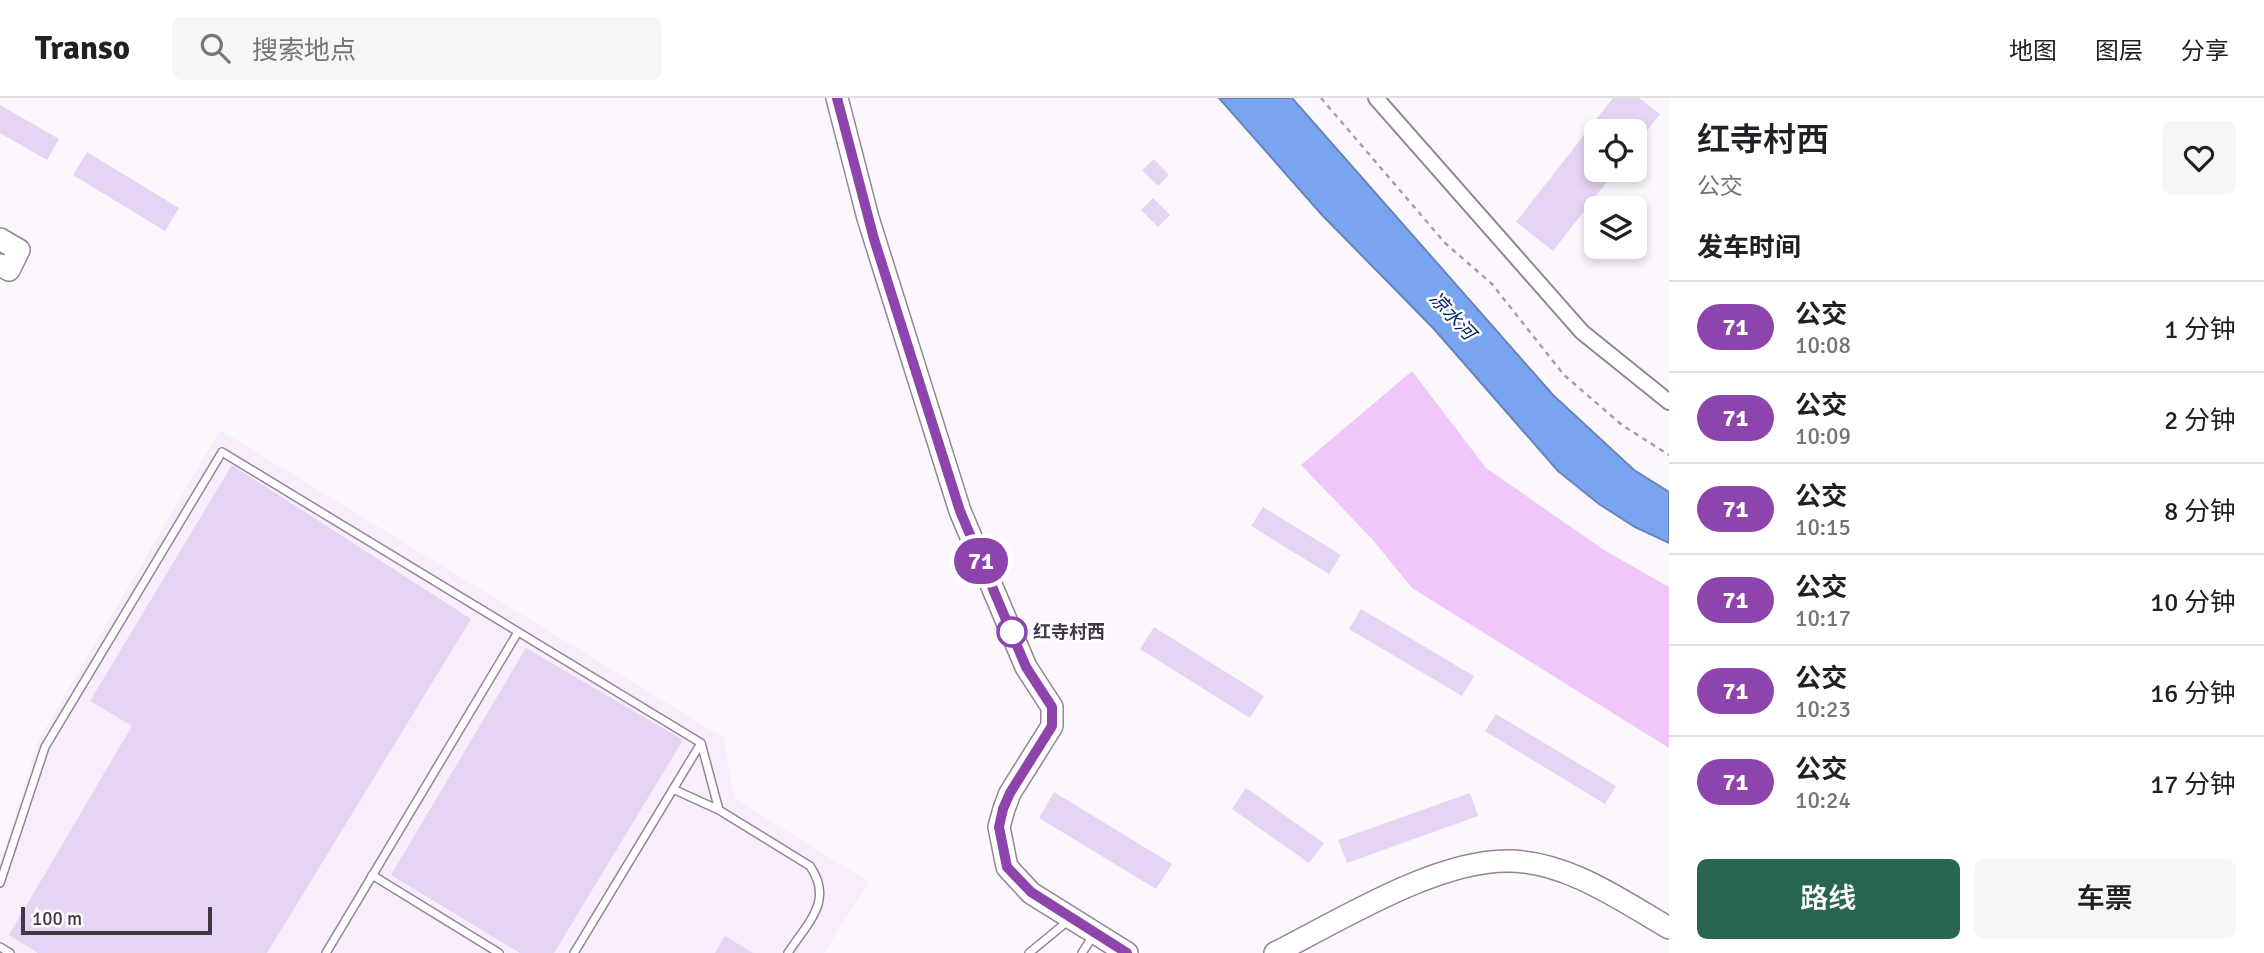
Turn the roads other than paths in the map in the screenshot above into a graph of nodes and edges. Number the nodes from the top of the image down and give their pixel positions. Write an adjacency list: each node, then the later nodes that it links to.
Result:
1 (837, 98): 12 (street)
2 (1376, 98): 5 (street)
3 (0, 239): 4 (street)
4 (0, 265)
5 (1669, 402)
6 (518, 632): 7 (lane); 10 (lane); 11 (lane)
7 (701, 743): 8 (lane); 9 (lane)
8 (673, 789): 9 (lane); 19 (lane)
9 (719, 810): 20 (lane)
10 (372, 875): 17 (lane); 18 (lane)
11 (0, 883)
12 (1072, 918): 14 (street); 21 (lane)
13 (1669, 928): 24 (street)
14 (1095, 933): 22 (lane); 23 (street)
15 (0, 947): 16 (lane)
16 (10, 953)
17 (326, 953)
18 (499, 953)
19 (574, 953)
20 (788, 953)
21 (1029, 953)
22 (1082, 953)
23 (1127, 953)
24 (1275, 953)

